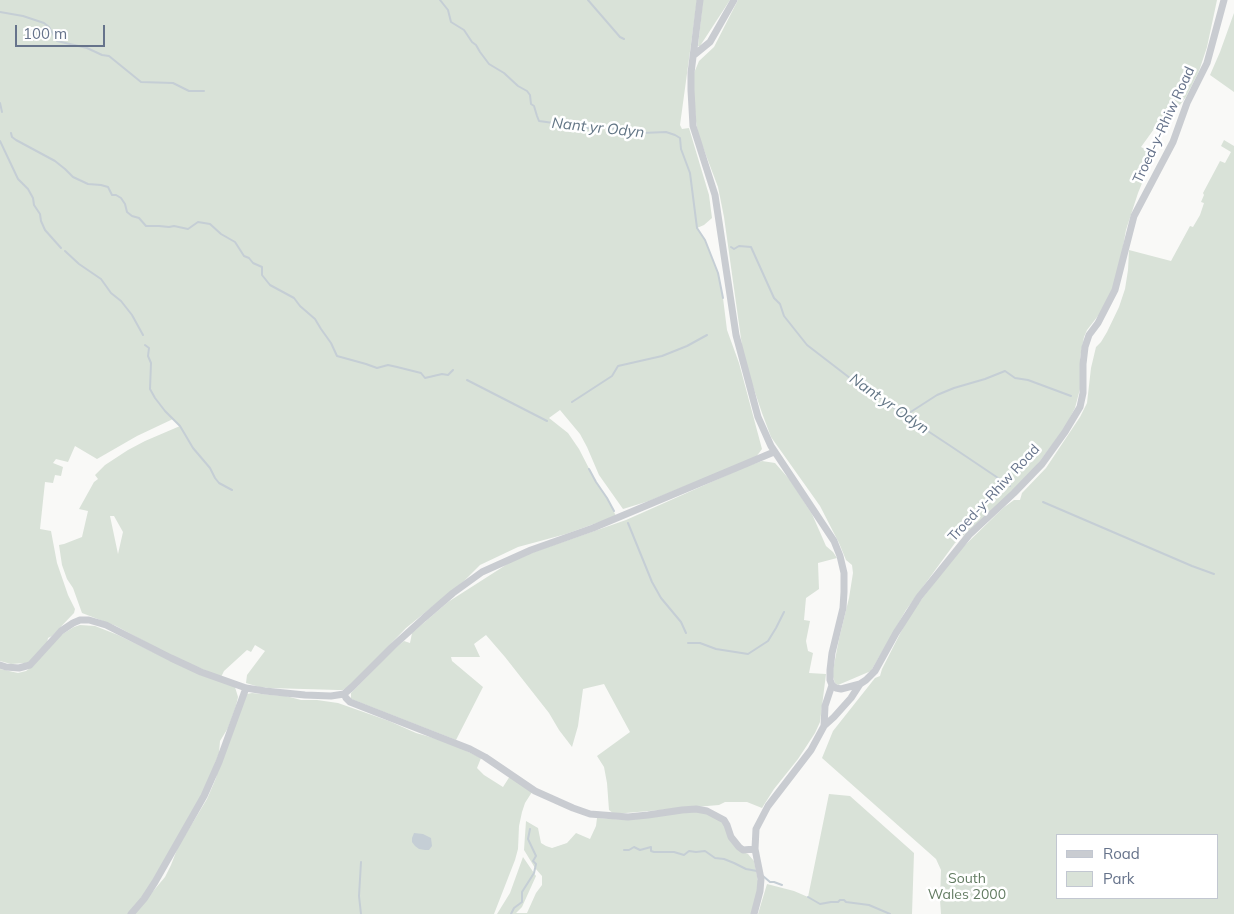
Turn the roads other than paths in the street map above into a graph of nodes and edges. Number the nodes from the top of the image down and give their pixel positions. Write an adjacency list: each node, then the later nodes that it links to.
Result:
1 (700, 0): 4 (street, Troed-y-Rhiw Road)
2 (734, 0): 4 (street)
3 (1224, 0): 7 (street, Troed-y-Rhiw Road)
4 (694, 55): 5 (street, Troed-y-Rhiw Road)
5 (774, 452): 8 (street, Troed-y-Rhiw Road); 10 (street)
6 (0, 665): 9 (street)
7 (860, 684): 8 (street); 11 (street, Troed-y-Rhiw Road)
8 (832, 685): 11 (street, Troed-y-Rhiw Road)
9 (246, 688): 10 (street); 13 (street)
10 (344, 694): 12 (street)
11 (824, 726): 12 (street, Troed-y-Rhiw Road)
12 (755, 850): 14 (street, Troed-y-Rhiw Road)
13 (131, 914)
14 (754, 914)

